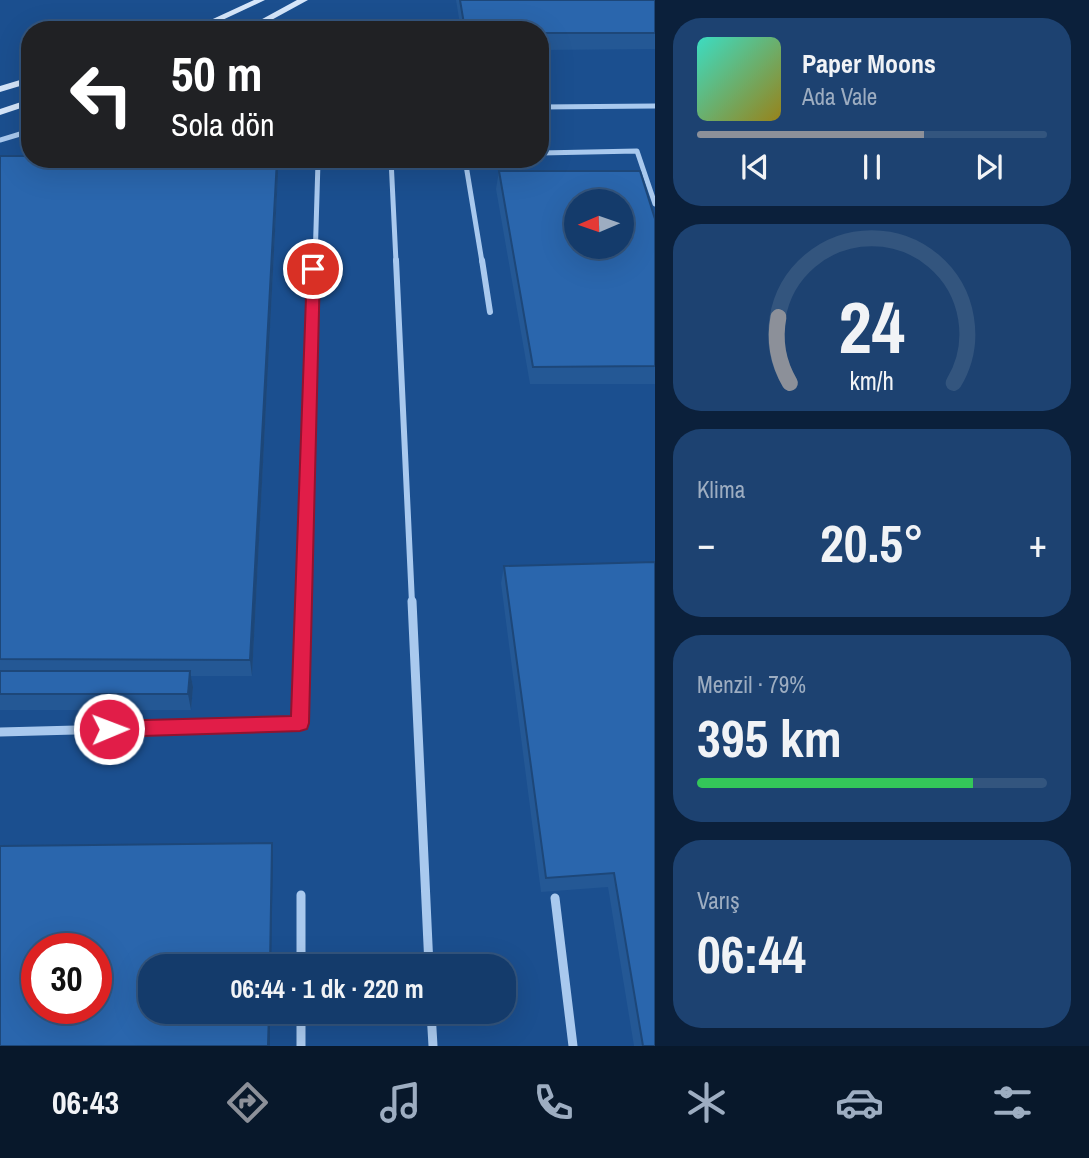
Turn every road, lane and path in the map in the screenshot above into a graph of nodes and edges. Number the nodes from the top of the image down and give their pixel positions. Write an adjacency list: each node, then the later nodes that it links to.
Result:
1 (261, 0): 3 (main road)
2 (304, 0): 4 (main road)
3 (213, 21)
4 (263, 21)
5 (21, 83): 6 (main road)
6 (0, 89)
7 (21, 105): 10 (main road)
8 (655, 106): 9 (street)
9 (549, 107)
10 (0, 112)
11 (21, 133): 12 (street)
12 (0, 139)
13 (549, 153): 17 (street)
14 (318, 168): 19 (street)
15 (391, 168): 23 (street)
16 (467, 168): 18 (street)
17 (655, 204)
18 (490, 312)
19 (0, 732)
20 (301, 895): 22 (street)
21 (555, 898): 28 (street)
22 (301, 954)
23 (428, 954)
24 (301, 1024): 26 (street)
25 (432, 1024): 27 (street)
26 (301, 1046)
27 (433, 1046)
28 (573, 1046)

